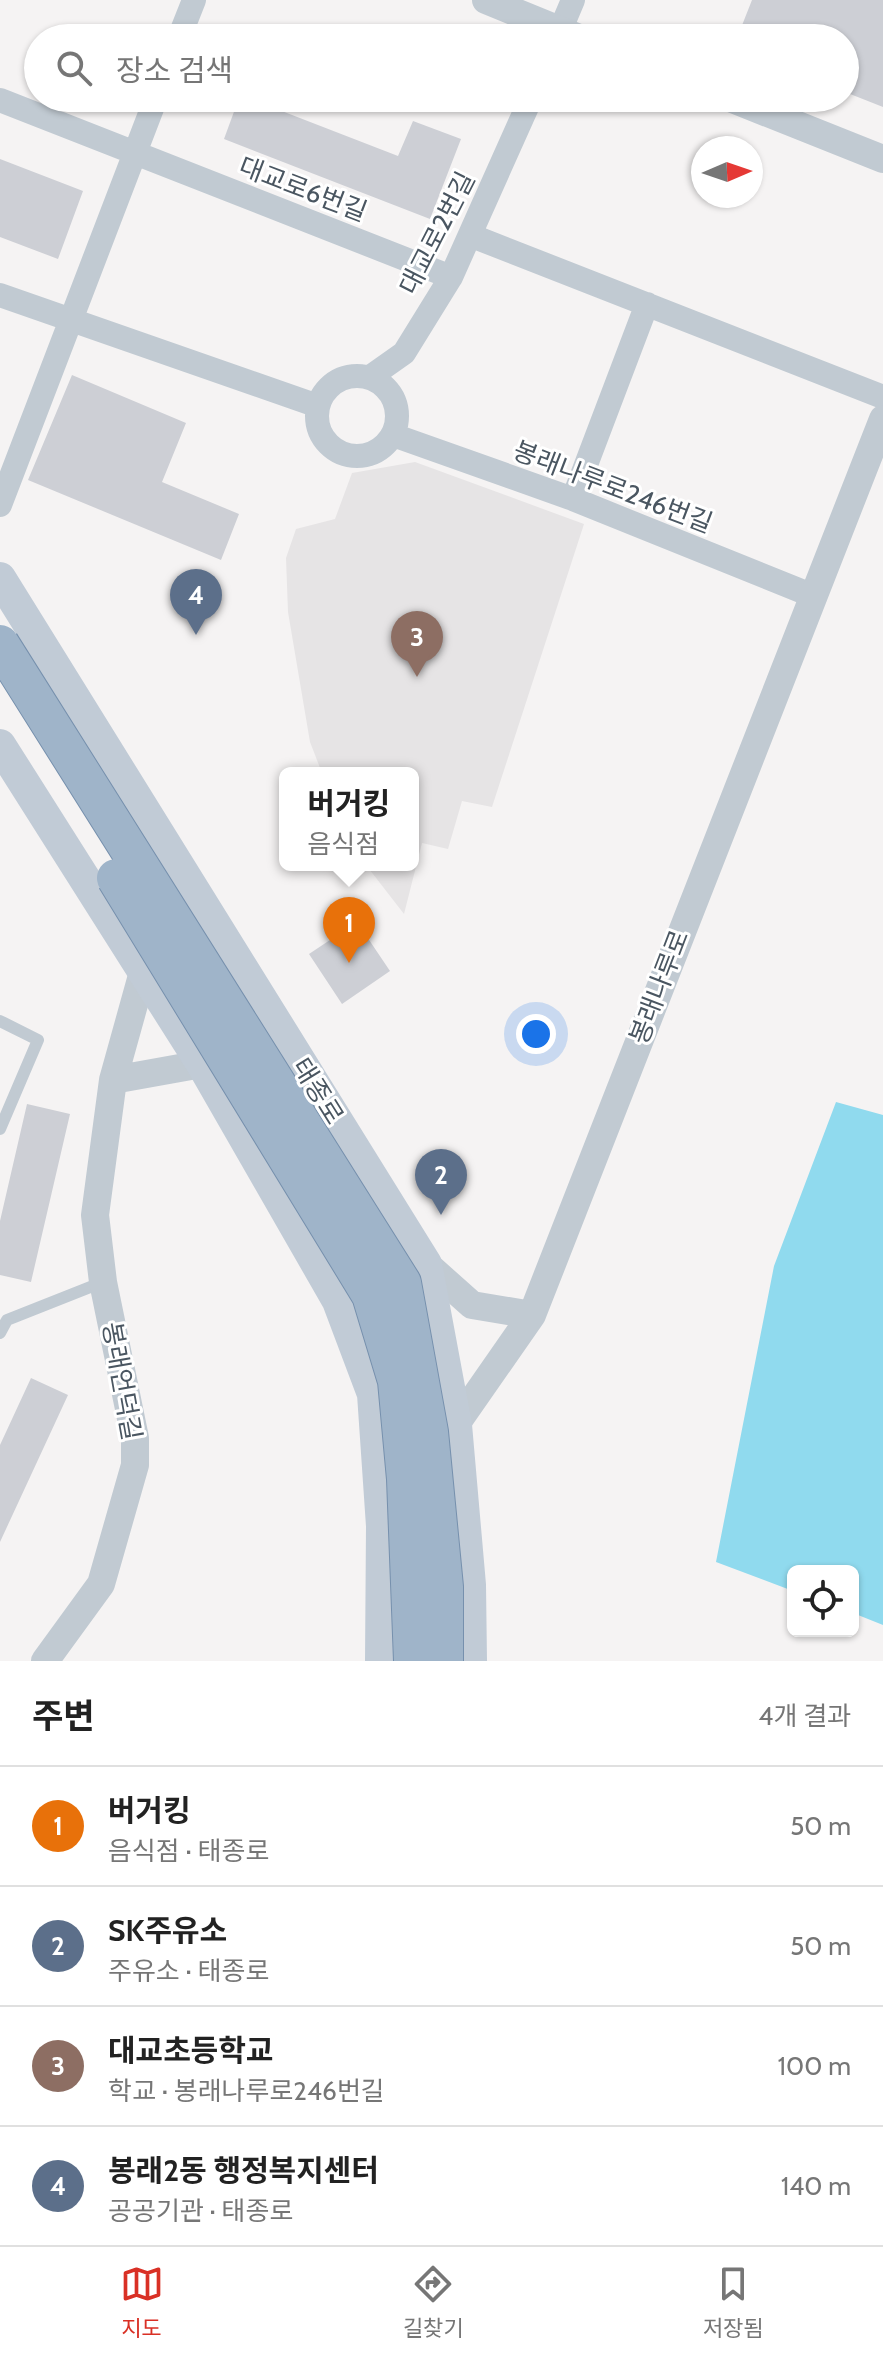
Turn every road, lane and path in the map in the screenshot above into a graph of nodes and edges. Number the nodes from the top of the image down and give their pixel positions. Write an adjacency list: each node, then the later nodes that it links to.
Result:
1 (194, 0): 4 (street)
2 (486, 0): 5 (street)
3 (573, 0): 6 (street)
4 (185, 24)
5 (540, 24)
6 (568, 24)
7 (0, 100): 8 (street, 대교로6번길)
8 (24, 110)
9 (30, 112): 13 (street, 대교로6번길)
10 (150, 112): 13 (street)
11 (525, 112): 15 (street, 대교로2번길)
12 (765, 112): 14 (street)
13 (134, 154): 16 (street, 대교로6번길); 19 (street)
14 (883, 159)
15 (472, 236): 16 (street, 대교로2번길); 18 (street)
16 (451, 277): 20 (street, 대교로2번길)
17 (0, 295): 19 (street)
18 (647, 304): 21 (street); 25 (street)
19 (70, 320): 22 (street); 26 (street)
20 (370, 377): 22 (street); 24 (street)
21 (883, 397)
22 (318, 406): 24 (street)
23 (883, 419): 28 (street, 봉래나루로)
24 (393, 435): 25 (street, 봉래나루로246번길)
25 (573, 499): 28 (street, 봉래나루로246번길)
26 (0, 505)
27 (0, 578): 32 (main road, 태종로)
28 (811, 595): 40 (street, 봉래나루로)
29 (0, 644): 48 (highway, bridge)
30 (0, 688): 47 (highway, bridge)
31 (0, 745): 33 (main road)
32 (193, 890): 33 (street, 봉래언덕길); 38 (main road, 태종로)
33 (143, 972): 35 (main road); 36 (street, 봉래언덕길)
34 (0, 1021): 37 (lane)
35 (202, 1064): 36 (street); 44 (main road)
36 (113, 1080): 39 (street, 봉래언덕길)
37 (0, 1129)
38 (426, 1264): 40 (street); 43 (main road, 태종로)
39 (103, 1282): 41 (lane); 45 (street, 봉래언덕길)
40 (532, 1315): 43 (street, 봉래나루로)
41 (3, 1318): 42 (lane)
42 (0, 1333)
43 (456, 1425): 44 (street, 봉래나루로); 49 (main road, 태종로)
44 (382, 1526): 46 (main road)
45 (45, 1661)
46 (381, 1661)
47 (413, 1661)
48 (444, 1661)
49 (471, 1661)

